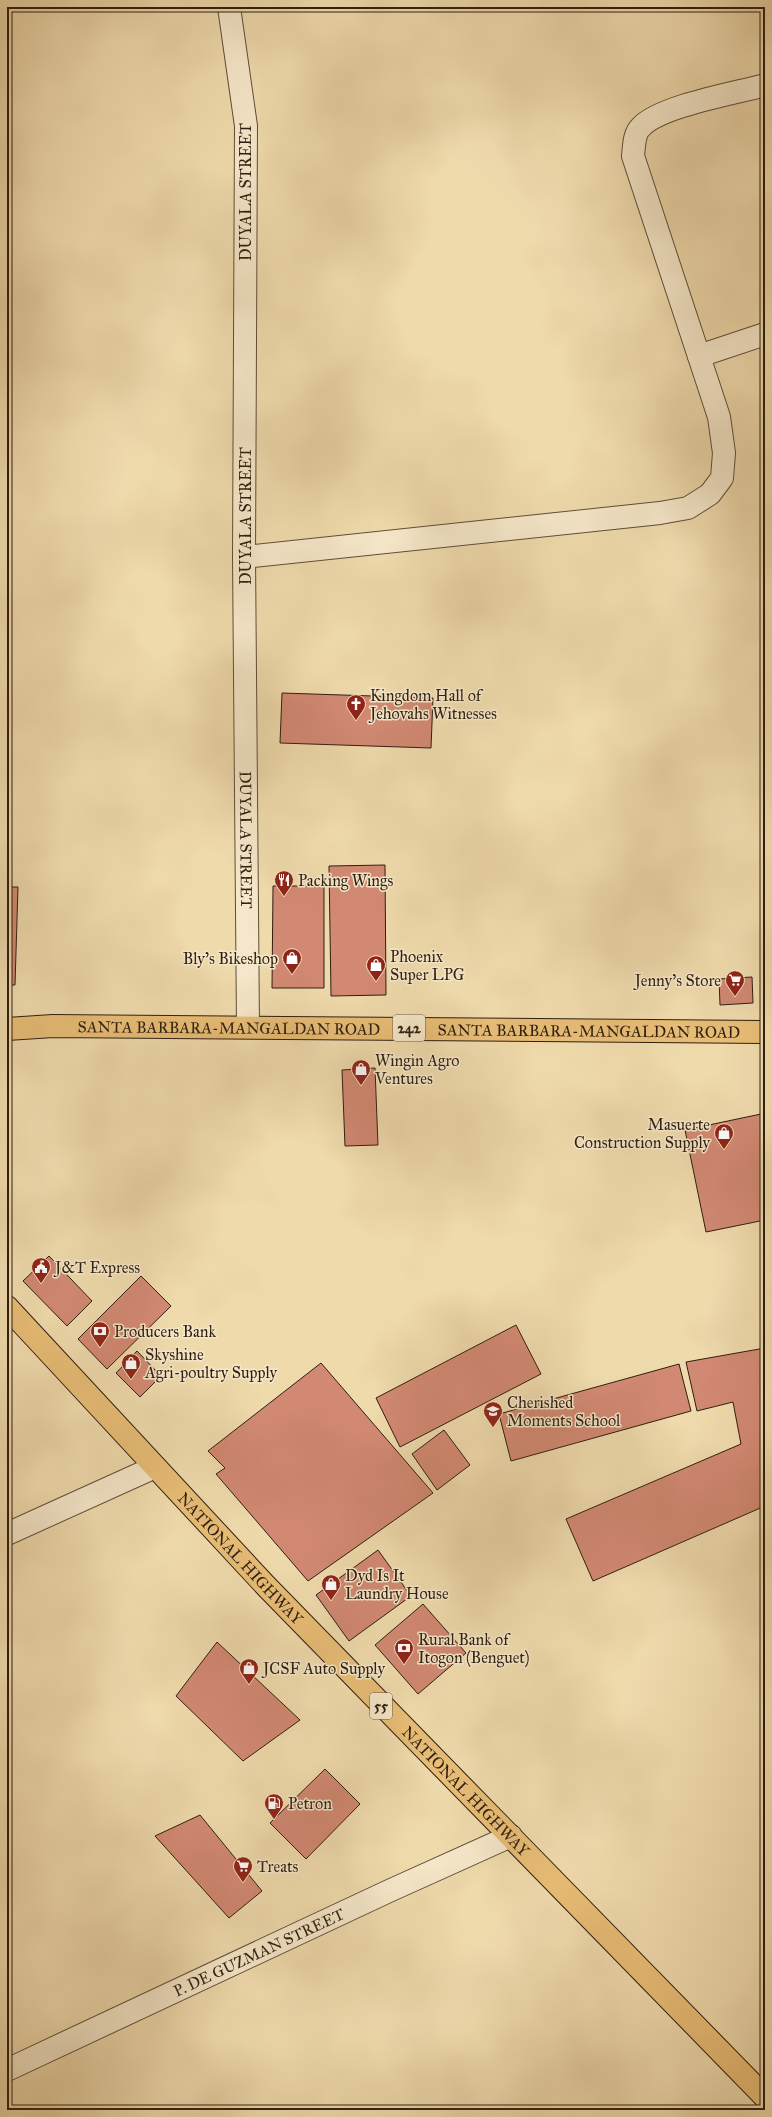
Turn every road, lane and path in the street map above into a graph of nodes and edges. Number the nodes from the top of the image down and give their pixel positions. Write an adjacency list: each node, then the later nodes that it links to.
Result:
1 (229, 7): 5 (street, DUYALA STREET)
2 (765, 85): 4 (street)
3 (765, 334): 4 (street)
4 (699, 356): 5 (street)
5 (244, 557): 7 (street, DUYALA STREET)
6 (53, 1026): 7 (main road, SANTA BARBARA-MANGALDAN ROAD / 242); 8 (main road, SANTA BARBARA-MANGALDAN ROAD / 242); 10 (main road, SANTA BARBARA-MANGALDAN ROAD / 242)
7 (248, 1027): 9 (main road, SANTA BARBARA-MANGALDAN ROAD / 242)
8 (7, 1029)
9 (765, 1032)
10 (7, 1045)
11 (7, 1307): 12 (main road, NATIONAL HIGHWAY / 55)
12 (155, 1467): 13 (street); 14 (main road, NATIONAL HIGHWAY / 55)
13 (7, 1534)
14 (511, 1836): 15 (street, P. DE GUZMAN STREET); 16 (main road, NATIONAL HIGHWAY / 55)
15 (7, 2070)
16 (765, 2097)

